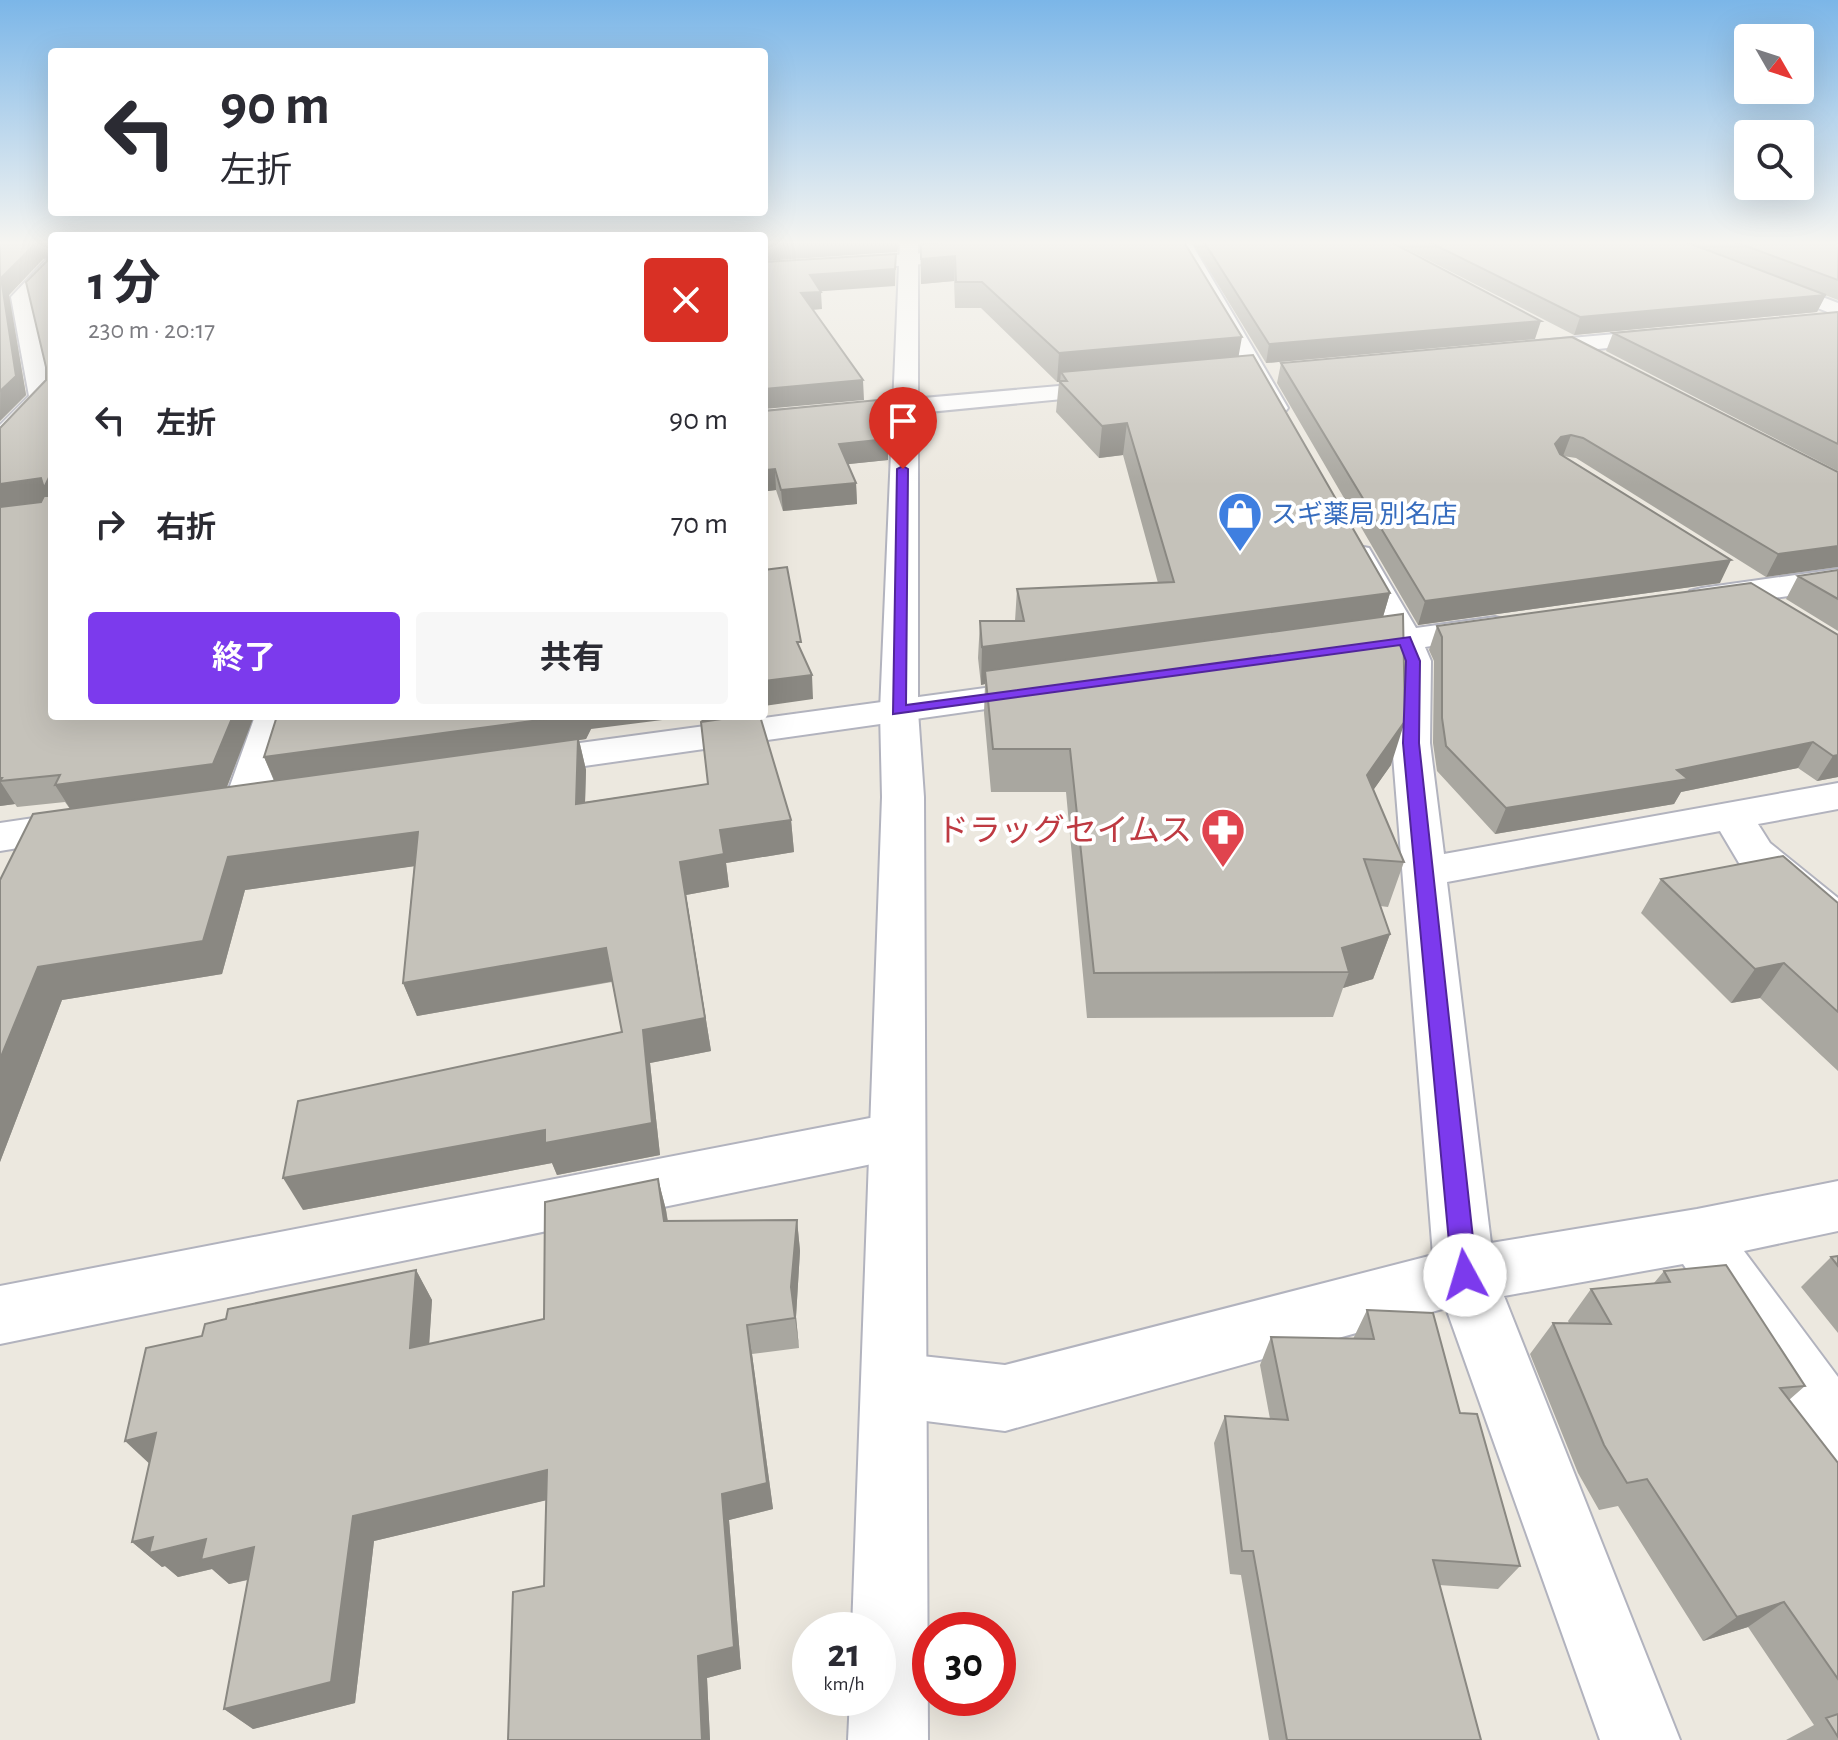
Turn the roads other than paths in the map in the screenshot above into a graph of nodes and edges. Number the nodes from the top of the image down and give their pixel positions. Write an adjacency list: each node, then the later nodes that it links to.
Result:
1 (19, 323): 13 (street)
2 (907, 323): 14 (street)
3 (1227, 323): 10 (street)
4 (1541, 331): 6 (street)
5 (1695, 334): 6 (street)
6 (1568, 345): 7 (street); 8 (street)
7 (1506, 351)
8 (1611, 367)
9 (1287, 371): 10 (street)
10 (1256, 374): 11 (street); 17 (street)
11 (1225, 377)
12 (1133, 386): 14 (street)
13 (41, 406): 15 (street); 18 (street)
14 (904, 409): 16 (street); 29 (street)
15 (0, 414)
16 (768, 420)
17 (1287, 429)
18 (0, 440)
19 (1349, 538): 26 (street)
20 (1720, 565): 22 (street)
21 (1838, 579): 22 (street)
22 (1753, 591): 23 (street); 24 (street)
23 (1669, 603)
24 (1786, 617)
25 (1529, 622): 26 (street)
26 (1405, 640): 27 (street); 37 (street)
27 (1310, 653)
28 (1073, 687): 29 (street)
29 (899, 711): 31 (street); 39 (street)
30 (272, 720): 32 (street)
31 (479, 768)
32 (292, 794)
33 (1838, 796): 34 (street)
34 (1732, 816): 37 (street); 38 (street)
35 (123, 819): 36 (street)
36 (0, 837)
37 (1423, 872): 42 (street)
38 (1838, 922)
39 (896, 1136): 43 (street); 44 (street)
40 (1838, 1206): 41 (street)
41 (1697, 1235): 42 (street); 45 (street)
42 (1465, 1275): 44 (street); 47 (street)
43 (0, 1315)
44 (894, 1385): 46 (street)
45 (1838, 1432)
46 (888, 1740)
47 (1640, 1740)

